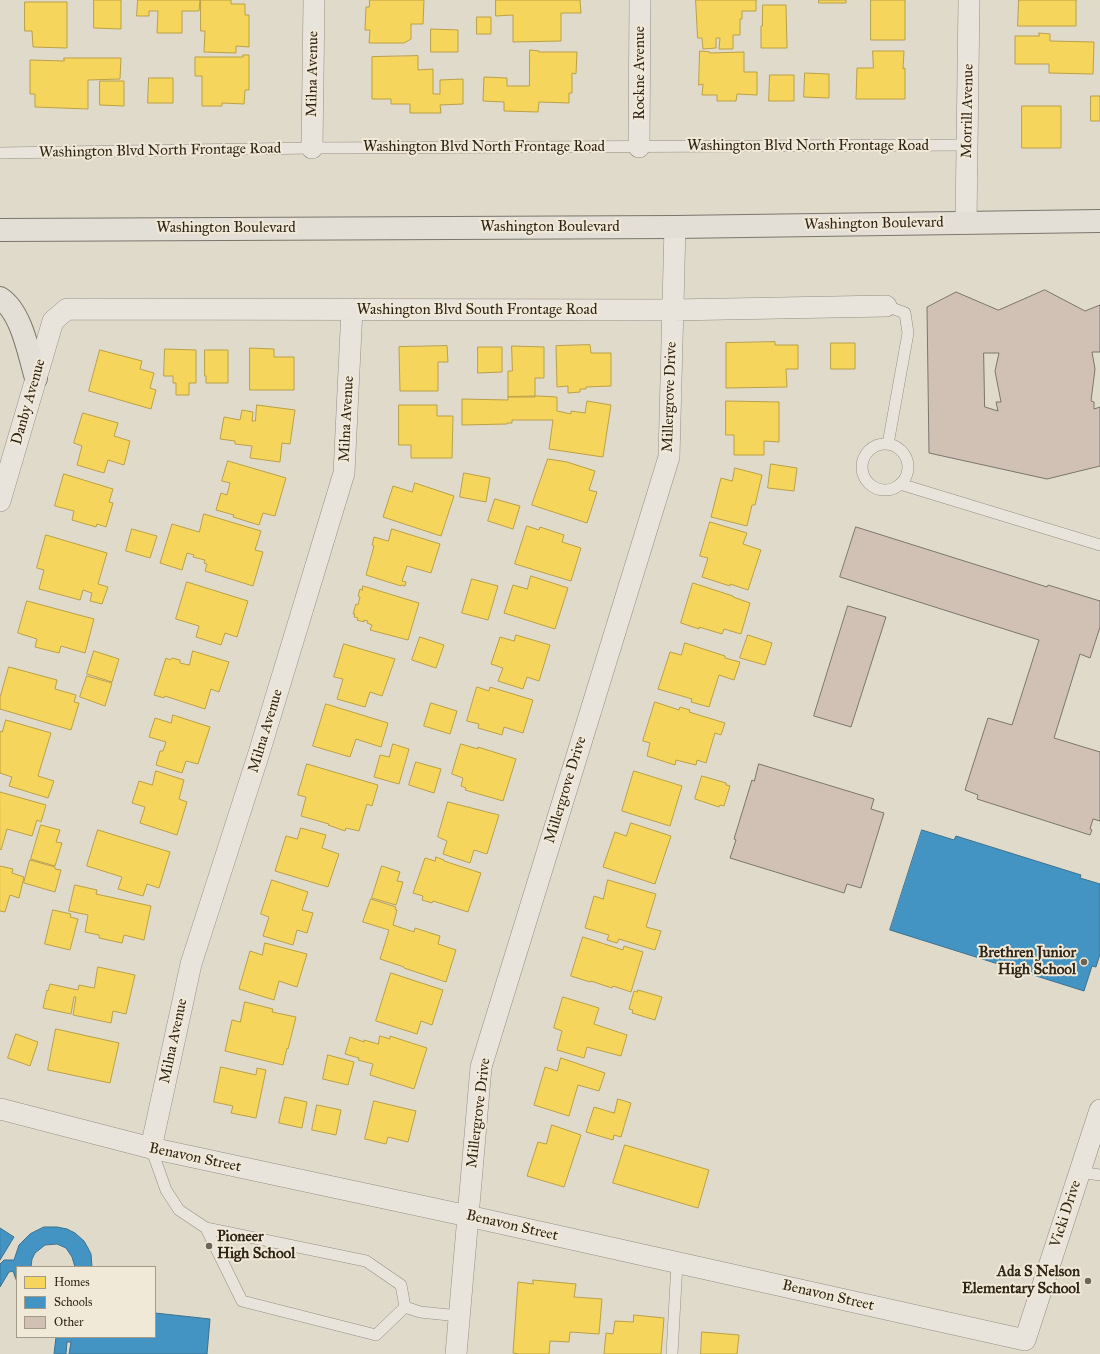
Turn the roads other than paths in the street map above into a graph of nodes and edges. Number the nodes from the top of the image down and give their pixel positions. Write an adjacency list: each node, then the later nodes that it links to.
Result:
1 (314, 0): 6 (street, Milna Avenue)
2 (640, 0): 5 (street, Rockne Avenue)
3 (969, 0): 4 (street, Morrill Avenue)
4 (967, 145): 5 (lane, Washington Blvd North Frontage Road); 9 (street, Morrill Avenue)
5 (639, 147): 6 (lane, Washington Blvd North Frontage Road)
6 (312, 148): 7 (lane, Washington Blvd North Frontage Road)
7 (0, 153)
8 (1100, 221): 9 (main road, Washington Boulevard)
9 (966, 223): 10 (main road, Washington Boulevard)
10 (675, 227): 11 (main road, Washington Boulevard); 16 (street, Millergrove Drive)
11 (0, 230)
12 (0, 298): 17 (main road)
13 (886, 306): 16 (street, Washington Blvd South Frontage Road); 18 (lane)
14 (67, 309): 15 (street, Washington Blvd South Frontage Road); 17 (street, Danby Avenue)
15 (352, 309): 16 (street, Washington Blvd South Frontage Road); 24 (street, Milna Avenue)
16 (672, 310): 27 (street, Millergrove Drive)
17 (36, 378): 20 (street, Danby Avenue)
18 (888, 444): 19 (lane); 19 (lane)
19 (900, 484): 21 (lane)
20 (0, 501)
21 (1100, 545)
22 (0, 1109): 24 (street, Benavon Street)
23 (1100, 1110): 25 (street, Vicki Drive)
24 (151, 1148): 27 (street, Benavon Street); 28 (lane)
25 (1080, 1172): 26 (lane); 32 (street, Vicki Drive)
26 (1100, 1175)
27 (468, 1216): 29 (street, Benavon Street); 31 (street, Millergrove Drive)
28 (206, 1228): 30 (lane); 30 (lane)
29 (676, 1262): 32 (street, Benavon Street); 34 (lane)
30 (405, 1307): 31 (lane)
31 (460, 1316): 33 (street, Millergrove Drive)
32 (1025, 1340)
33 (456, 1354)
34 (672, 1354)

